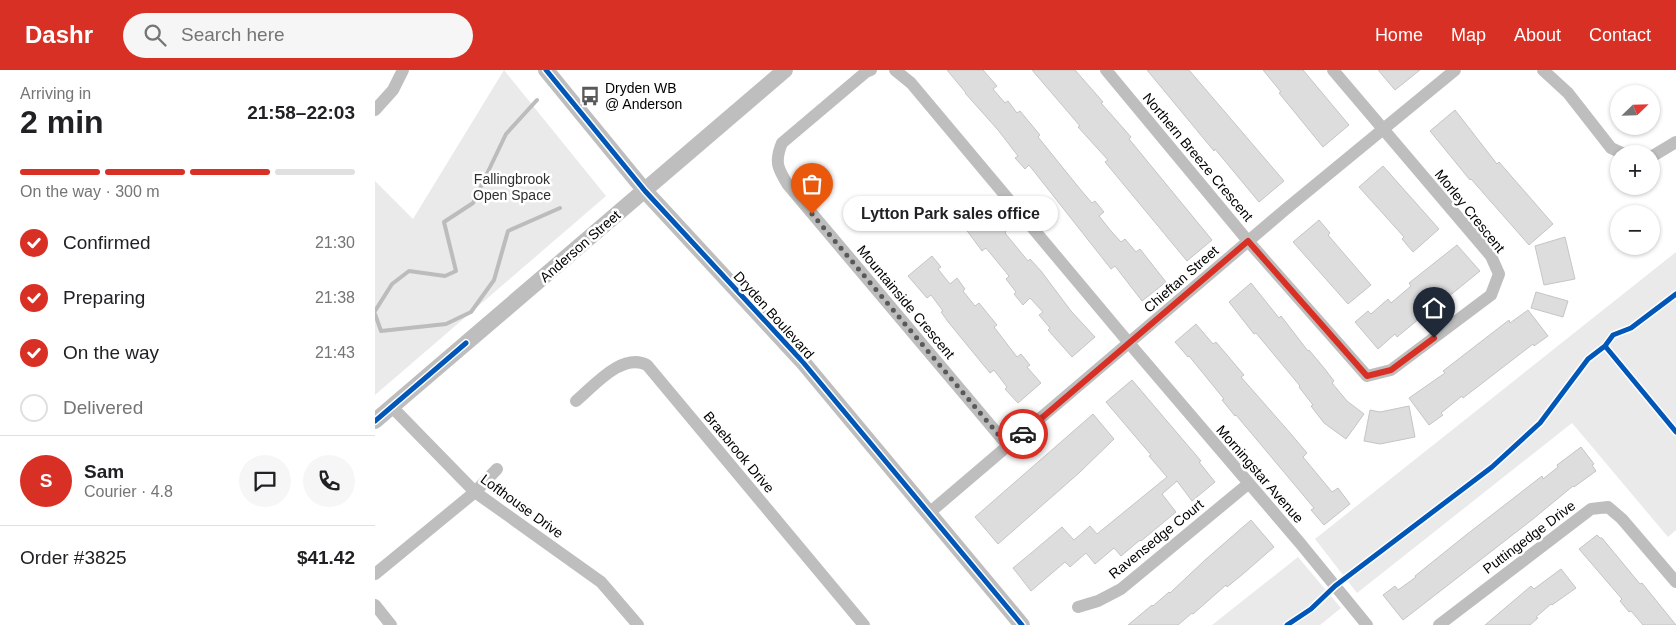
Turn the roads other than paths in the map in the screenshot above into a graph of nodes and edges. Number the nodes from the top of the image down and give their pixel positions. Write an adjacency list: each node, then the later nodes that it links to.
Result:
1 (403, 70): 10 (street)
2 (546, 70): 15 (street, Dryden Boulevard)
3 (785, 70): 15 (street, Anderson Street)
4 (871, 70): 21 (street, Mountainside Crescent)
5 (895, 70): 17 (street)
6 (1106, 70): 16 (street, Northern Breeze Crescent)
7 (1333, 70): 11 (street)
8 (1455, 70): 11 (street, Chieftan Street)
9 (1543, 70): 13 (street)
10 (375, 110)
11 (1382, 129): 16 (street, Chieftan Street); 16 (street, Morley Crescent)
12 (1676, 142): 14 (street)
13 (1610, 147)
14 (1660, 152)
15 (645, 191): 19 (street, Anderson Street); 25 (street, Dryden Boulevard)
16 (1248, 241): 17 (street, Chieftan Street)
17 (1129, 343): 21 (street, Chieftan Street); 23 (street, Morningstar Avenue)
18 (576, 401): 32 (street, Braebrook Drive)
19 (392, 406): 20 (street, Anderson Street); 24 (street, Lofthouse Drive)
20 (375, 421)
21 (1008, 446): 25 (street, Chieftan Street)
22 (497, 469): 24 (street)
23 (1248, 484): 29 (street, Ravensedge Court); 34 (street, Morningstar Avenue)
24 (475, 492): 26 (street); 31 (street, Lofthouse Drive)
25 (929, 513): 33 (street, Dryden Boulevard)
26 (375, 574)
27 (1676, 582): 35 (street, Puttingedge Drive)
28 (375, 605): 30 (street)
29 (1078, 608)
30 (391, 625)
31 (638, 625)
32 (864, 625)
33 (1022, 625)
34 (1367, 625)
35 (1439, 625)

